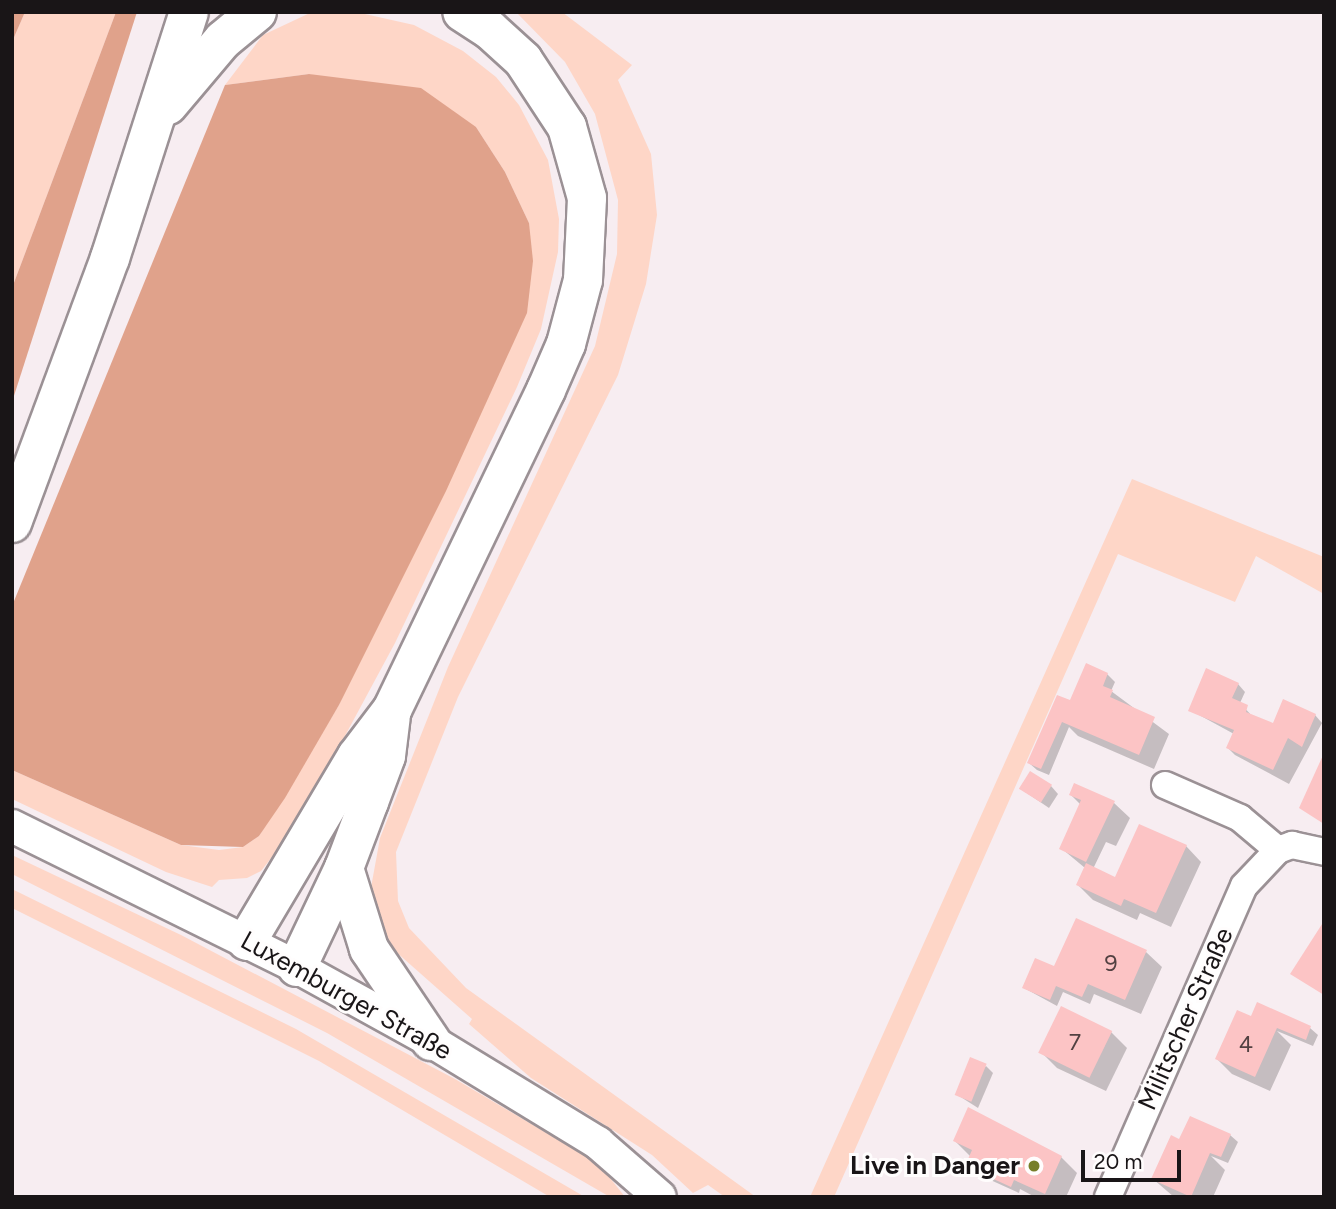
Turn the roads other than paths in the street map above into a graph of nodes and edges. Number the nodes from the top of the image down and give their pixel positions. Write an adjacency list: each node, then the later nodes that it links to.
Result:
1 (189, 12): 4 (main road)
2 (257, 12): 4 (main road)
3 (462, 12): 6 (main road)
4 (155, 120): 5 (main road)
5 (12, 523)
6 (392, 710): 11 (main road); 12 (main road)
7 (1165, 786): 9 (street)
8 (12, 826): 12 (street, Luxemburger Straße)
9 (1278, 850): 10 (street); 16 (street, Militscher Straße)
10 (1324, 852)
11 (344, 868): 13 (main road); 14 (main road)
12 (247, 941): 13 (street, Luxemburger Straße)
13 (297, 967): 14 (street, Luxemburger Straße)
14 (431, 1041): 15 (street, Luxemburger Straße)
15 (660, 1197)
16 (1108, 1197)

